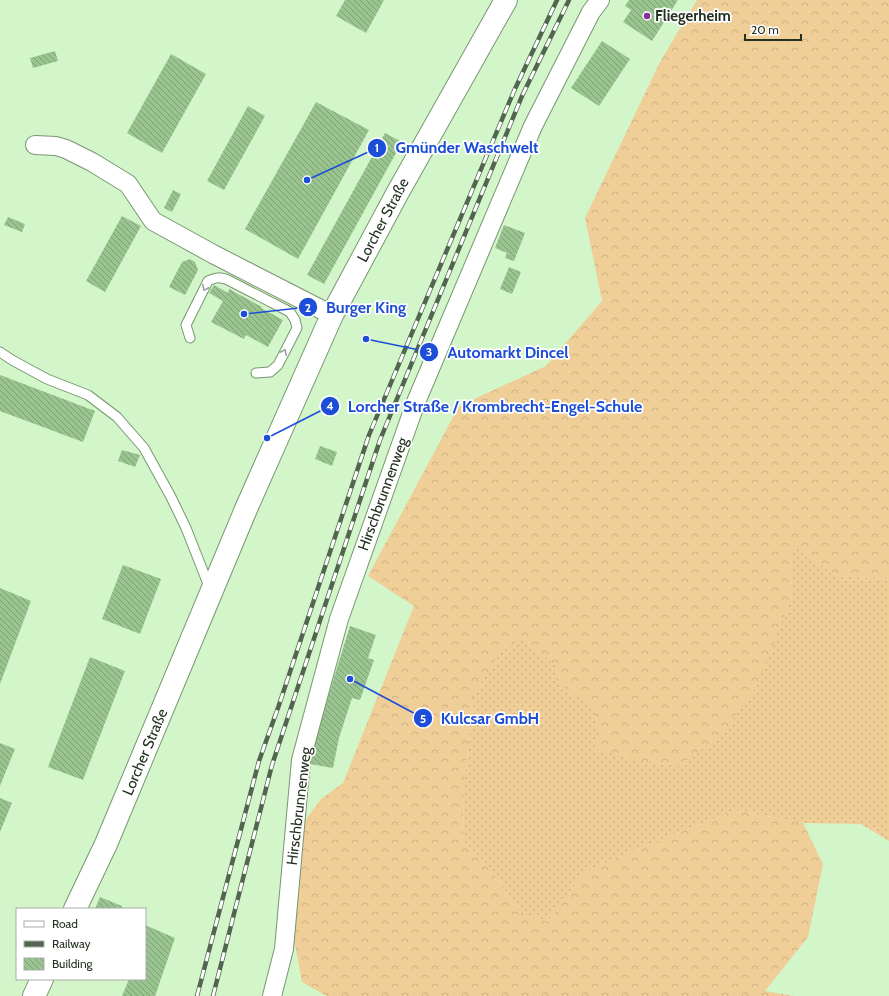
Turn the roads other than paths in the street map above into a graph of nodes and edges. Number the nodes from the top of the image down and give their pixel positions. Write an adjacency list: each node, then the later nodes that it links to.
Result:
1 (506, 0): 4 (street, Lorcher Straße)
2 (600, 0): 12 (street, Hirschbrunnenweg)
3 (34, 145): 4 (street)
4 (332, 315): 8 (street, Lorcher Straße)
5 (190, 338): 7 (lane, one-way to 5)
6 (0, 352): 8 (lane)
7 (256, 373)
8 (211, 592): 9 (street, Lorcher Straße)
9 (75, 908)
10 (42, 980): 11 (street)
11 (34, 996)
12 (272, 996)

